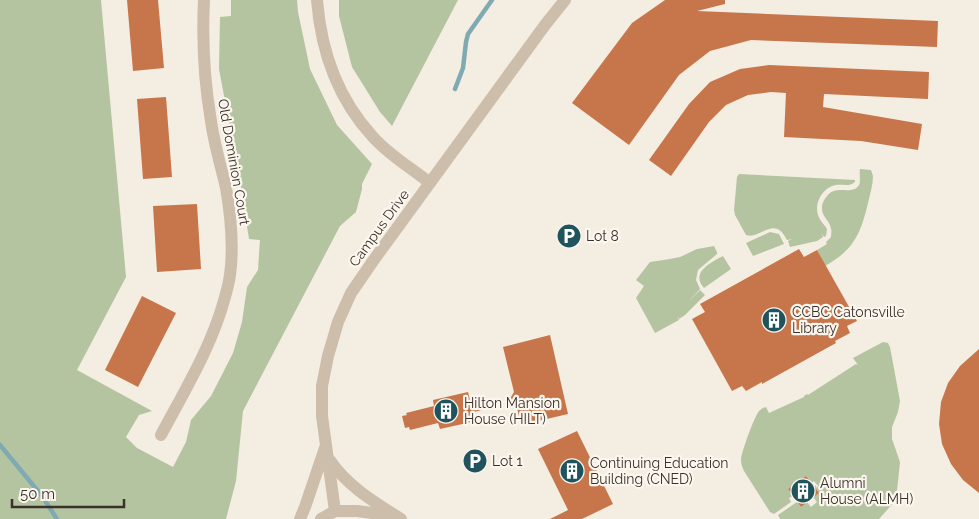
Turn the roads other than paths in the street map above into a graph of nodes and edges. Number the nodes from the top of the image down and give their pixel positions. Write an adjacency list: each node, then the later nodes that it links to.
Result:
1 (204, 0): 5 (street, Old Dominion Court)
2 (317, 0): 4 (street)
3 (565, 0): 4 (street, Campus Drive)
4 (430, 183): 6 (street, Campus Drive)
5 (161, 435)
6 (326, 451): 7 (street, Campus Drive); 8 (street); 10 (street)
7 (335, 511): 9 (street); 10 (street)
8 (300, 519)
9 (321, 519)
10 (401, 519)

